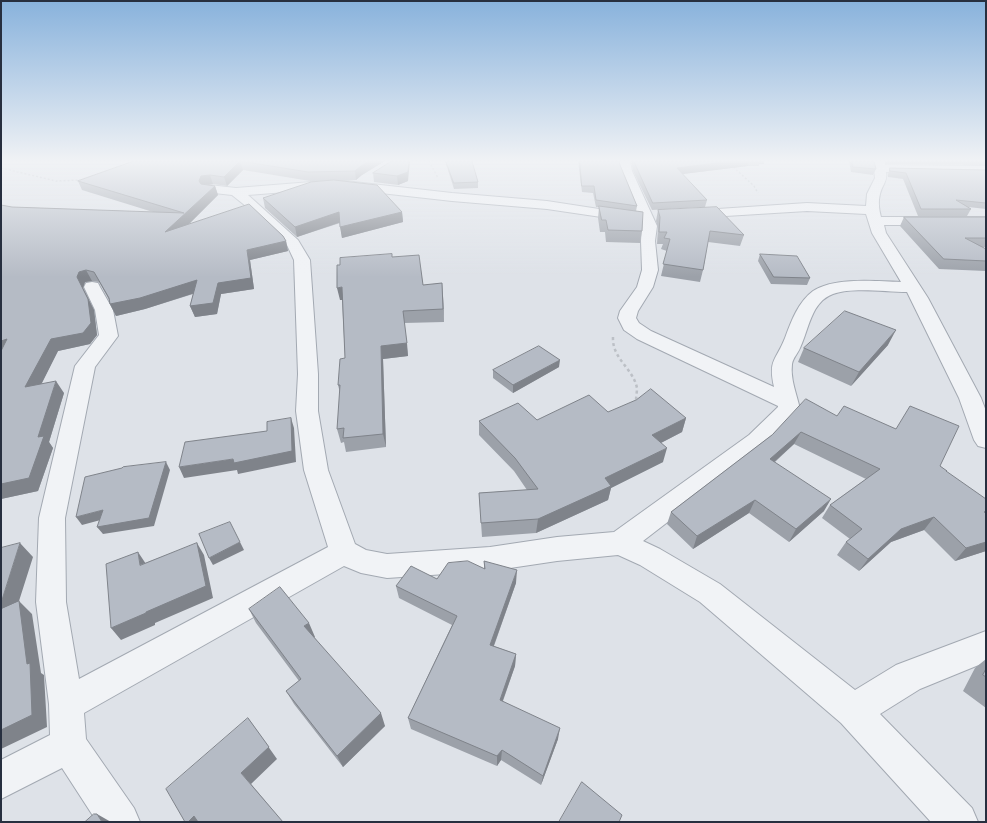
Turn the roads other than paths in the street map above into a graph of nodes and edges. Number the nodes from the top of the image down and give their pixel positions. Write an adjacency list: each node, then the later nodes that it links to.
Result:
1 (246, 199): 14 (street)
2 (481, 199): 7 (street)
3 (642, 199): 7 (street)
4 (873, 199): 6 (street)
5 (677, 215): 6 (street)
6 (874, 215): 8 (street); 10 (street)
7 (652, 217): 11 (street)
8 (984, 222)
9 (92, 287): 16 (street)
10 (912, 287): 11 (street); 12 (street)
11 (788, 402): 13 (street)
12 (986, 440)
13 (620, 543): 14 (street); 17 (street)
14 (344, 552): 16 (street)
15 (986, 646): 17 (street)
16 (66, 704): 18 (street)
17 (853, 711): 21 (street)
18 (68, 745): 19 (street); 20 (street)
19 (1, 780)
20 (120, 822)
21 (958, 822)

